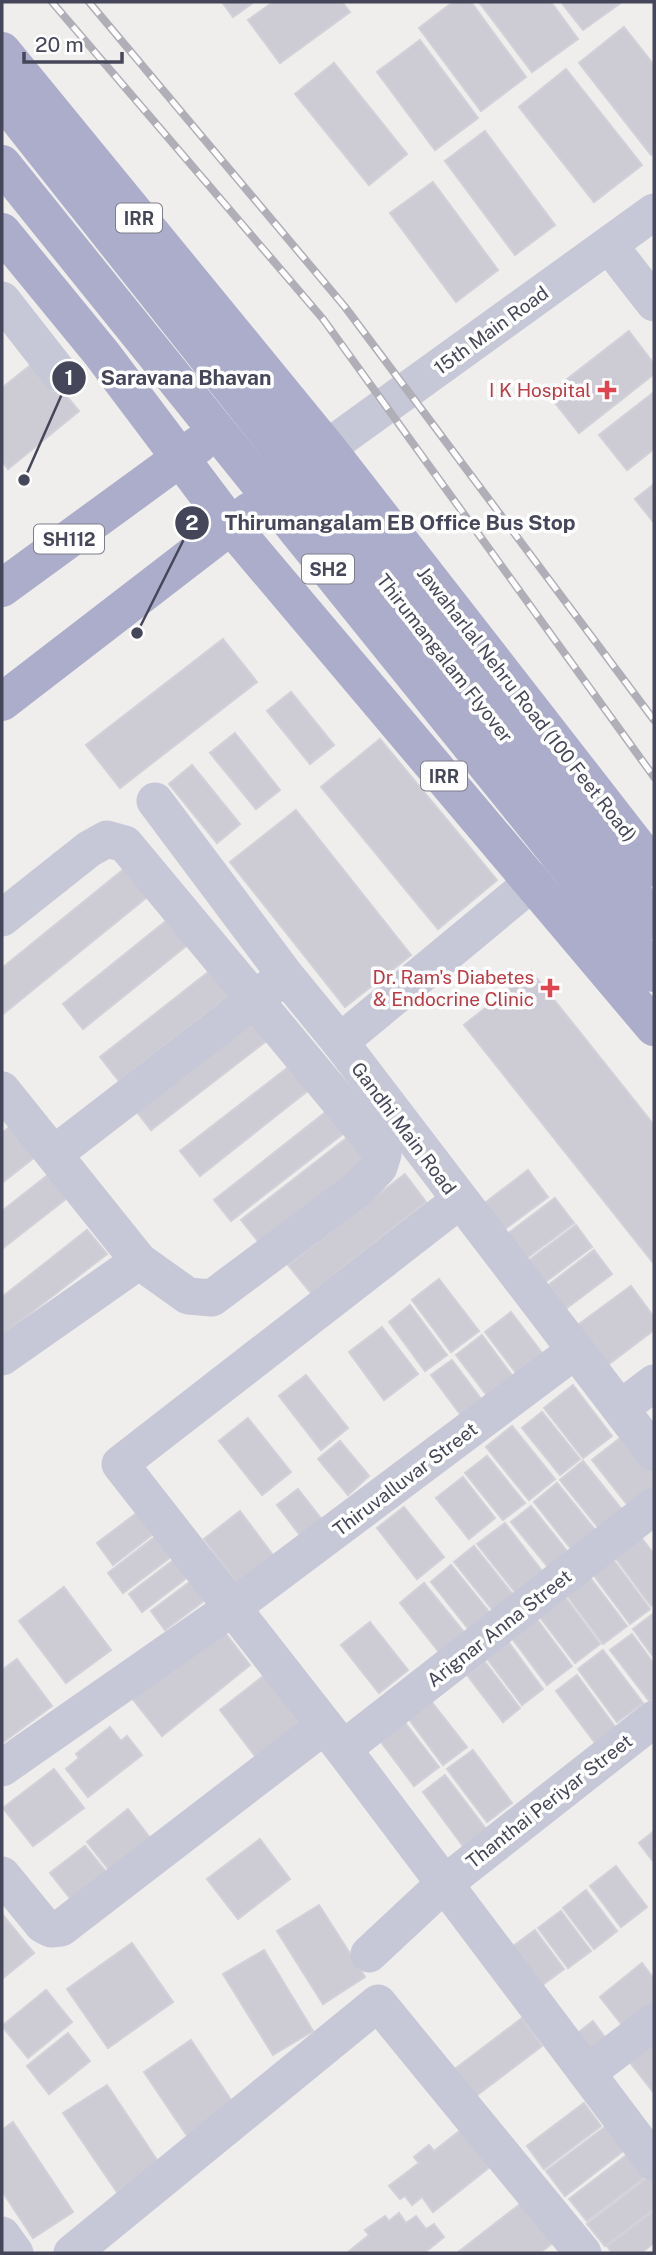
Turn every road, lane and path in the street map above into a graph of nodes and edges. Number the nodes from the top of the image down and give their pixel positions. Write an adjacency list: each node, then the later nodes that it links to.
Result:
1 (2, 51): 4 (main road, Jawaharlal Nehru Road (100 Feet Road) / IRR)
2 (2, 98): 21 (main road, Thirumangalam Flyover / SH2, bridge)
3 (2, 164): 22 (main road, Thirumangalam Flyover / SH2, bridge)
4 (115, 189): 6 (main road); 11 (main road, Jawaharlal Nehru Road (100 Feet Road) / IRR)
5 (654, 212): 7 (street, 15th Main Road)
6 (13, 245): 13 (main road, IRR)
7 (609, 245): 9 (street); 12 (street, 15th Main Road)
8 (2, 300): 10 (street)
9 (654, 303)
10 (59, 373)
11 (276, 386): 12 (main road, Jawaharlal Nehru Road (100 Feet Road) / IRR); 13 (main road, SH112)
12 (327, 448): 14 (main road); 18 (main road, Jawaharlal Nehru Road (100 Feet Road) / IRR)
13 (178, 460): 14 (main road, IRR); 15 (main road, SH112)
14 (232, 527): 16 (main road); 19 (main road, IRR)
15 (2, 588)
16 (2, 702)
17 (155, 801): 23 (street, Gandhi Main Road)
18 (654, 867)
19 (534, 881): 25 (main road, IRR); 26 (street)
20 (2, 918): 24 (street)
21 (654, 922)
22 (654, 974)
23 (286, 976): 24 (street); 26 (street, Gandhi Main Road)
24 (251, 1000): 28 (street); 30 (street)
25 (654, 1027)
26 (340, 1042): 29 (street, Gandhi Main Road)
27 (4, 1097): 28 (street)
28 (54, 1154): 30 (street)
29 (459, 1201): 31 (street, Gandhi Main Road); 37 (street)
30 (139, 1261): 32 (street)
31 (576, 1350): 34 (street, Gandhi Main Road); 37 (street, Thiruvalluvar Street)
32 (2, 1357)
33 (654, 1383): 34 (street)
34 (621, 1408): 35 (street, Gandhi Main Road)
35 (654, 1453)
36 (654, 1506): 39 (street, Arignar Anna Street)
37 (233, 1607): 39 (street); 40 (street, Thiruvalluvar Street)
38 (651, 1729): 42 (street, Thanthai Periyar Street)
39 (334, 1738): 41 (street, Arignar Anna Street); 42 (street)
40 (2, 1769)
41 (2, 1875)
42 (444, 1884): 43 (street, Thanthai Periyar Street); 45 (street)
43 (369, 1955)
44 (654, 2021): 45 (street)
45 (587, 2073): 46 (street)
46 (654, 2162)
47 (2, 2235): 48 (street)
48 (15, 2253)
49 (72, 2253): 50 (street)
50 (583, 2253)

